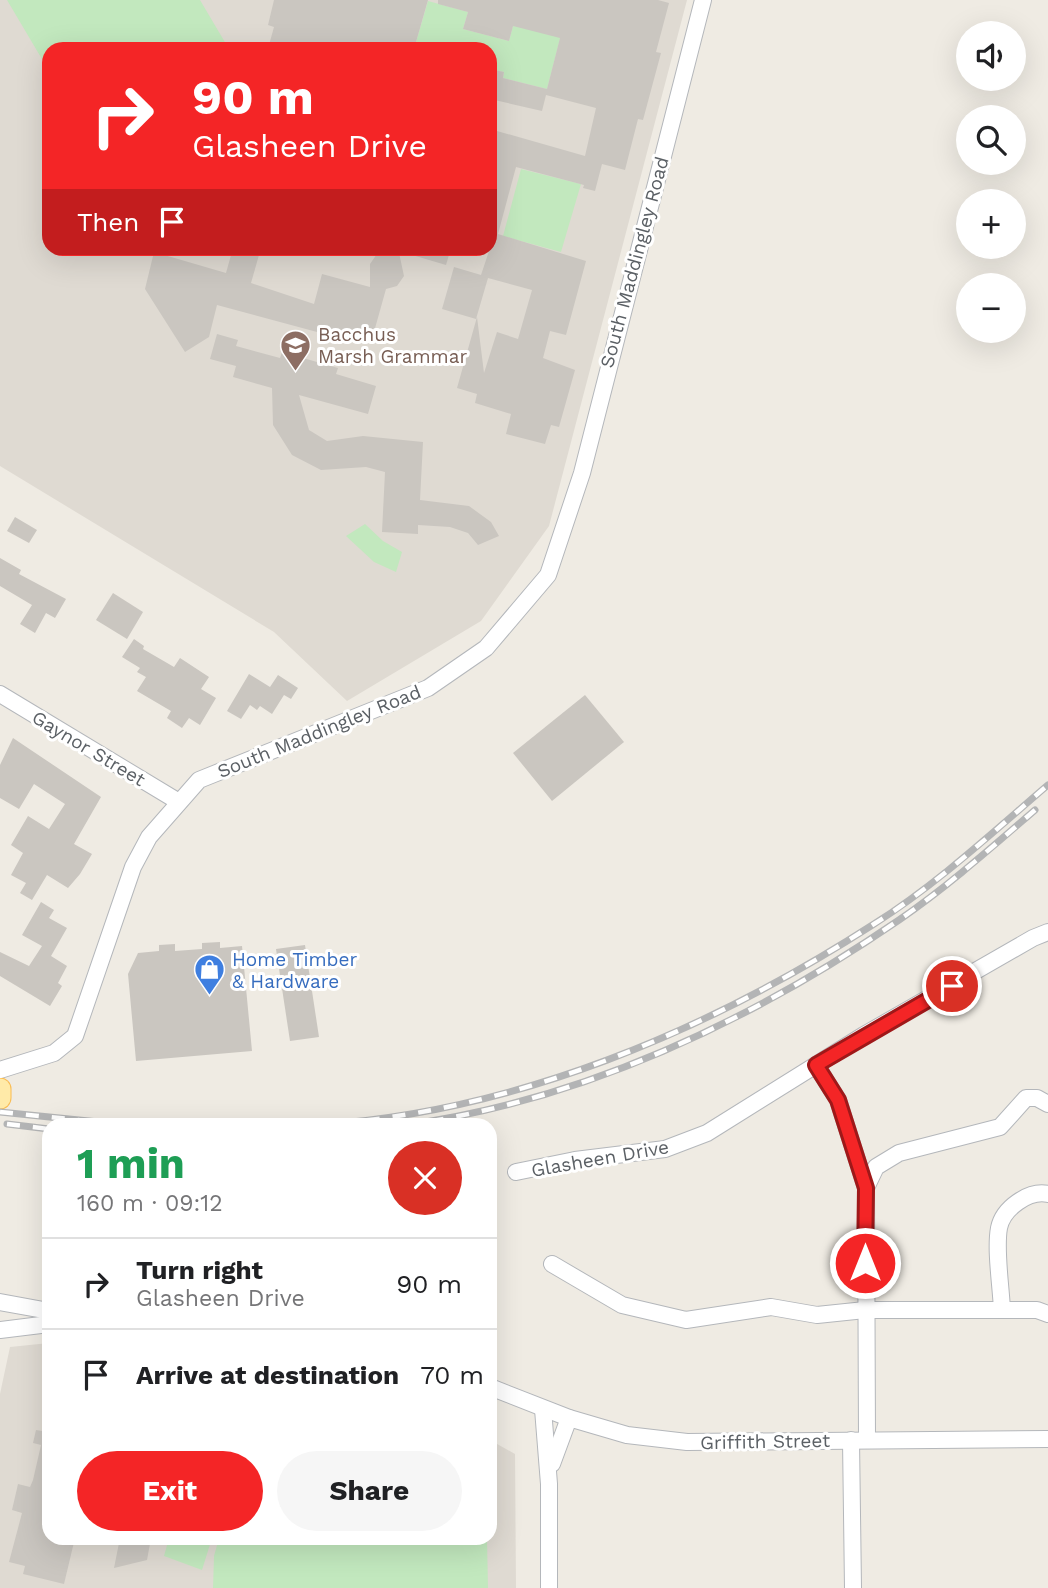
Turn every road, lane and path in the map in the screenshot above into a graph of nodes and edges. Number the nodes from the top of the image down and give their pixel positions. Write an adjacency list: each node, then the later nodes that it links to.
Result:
1 (703, 0): 3 (street, South Maddingley Road)
2 (0, 694): 3 (street, Gaynor Street)
3 (179, 802): 6 (street, South Maddingley Road)
4 (1048, 932): 5 (street, Glasheen Drive)
5 (816, 1065): 10 (street, Glasheen Drive); 11 (street)
6 (0, 1070)
7 (0, 1089): 8 (main road)
8 (0, 1098)
9 (1048, 1104): 11 (street)
10 (516, 1172)
11 (866, 1188): 16 (street)
12 (1048, 1194): 17 (street)
13 (552, 1264): 16 (street)
14 (0, 1302): 15 (street)
15 (42, 1310)
16 (865, 1310): 17 (street); 25 (street)
17 (1002, 1310): 18 (street)
18 (1048, 1314)
19 (42, 1325): 20 (street)
20 (0, 1330)
21 (497, 1390): 22 (street, Griffith Street)
22 (543, 1409): 23 (street, Griffith Street); 26 (street)
23 (569, 1418): 25 (street, Griffith Street); 26 (street)
24 (1048, 1438): 25 (street, Griffith Street)
25 (859, 1440): 28 (street)
26 (549, 1484): 27 (street)
27 (549, 1588)
28 (853, 1588)

